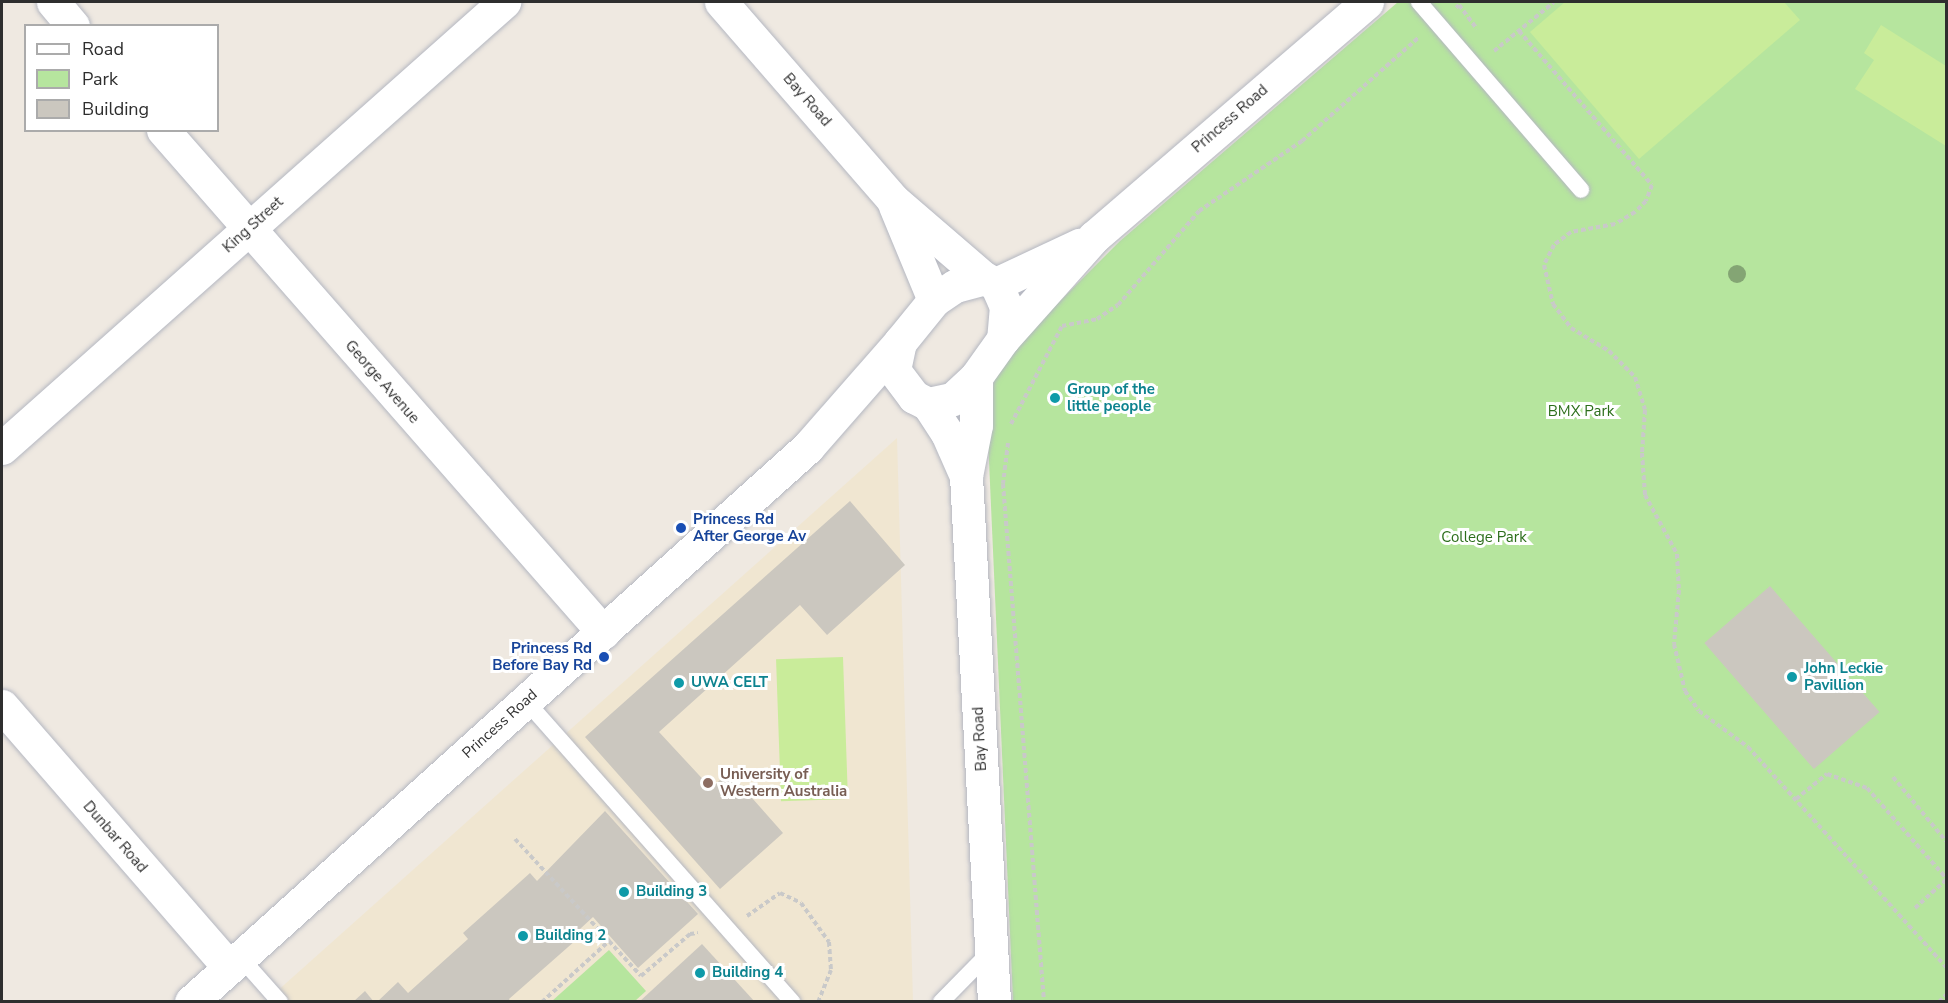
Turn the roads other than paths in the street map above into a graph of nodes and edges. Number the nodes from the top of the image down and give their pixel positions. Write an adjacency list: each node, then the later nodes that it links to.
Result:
1 (53, 2): 6 (street)
2 (504, 2): 10 (street, King Street)
3 (722, 2): 9 (street, Bay Road)
4 (1367, 2): 11 (street, Princess Road)
5 (1419, 2): 8 (lane)
6 (71, 24)
7 (165, 132): 10 (street, George Avenue)
8 (1581, 190)
9 (892, 199): 12 (street, Bay Road); 13 (street, Bay Road)
10 (248, 230): 19 (street, King Street); 21 (street, George Avenue)
11 (1094, 237): 12 (street, Princess Road); 14 (street, Princess Road)
12 (990, 281): 13 (street); 14 (street)
13 (934, 300): 15 (street)
14 (1003, 339): 16 (street)
15 (900, 342): 17 (street); 18 (street, Princess Road)
16 (976, 377): 17 (street); 20 (street, Bay Road)
17 (915, 394): 18 (street, Princess Road); 20 (street, Bay Road)
18 (808, 447): 21 (street, Princess Road)
19 (2, 448)
20 (966, 476): 24 (street, Bay Road)
21 (603, 632): 22 (street, Princess Road)
22 (526, 701): 25 (street, Princess Road); 28 (lane)
23 (2, 706): 25 (street, Dunbar Road)
24 (991, 951): 29 (lane); 30 (street, Bay Road)
25 (234, 962): 26 (street, Princess Road); 27 (lane)
26 (191, 1002)
27 (280, 1002)
28 (792, 1002)
29 (941, 1002)
30 (994, 1002)

